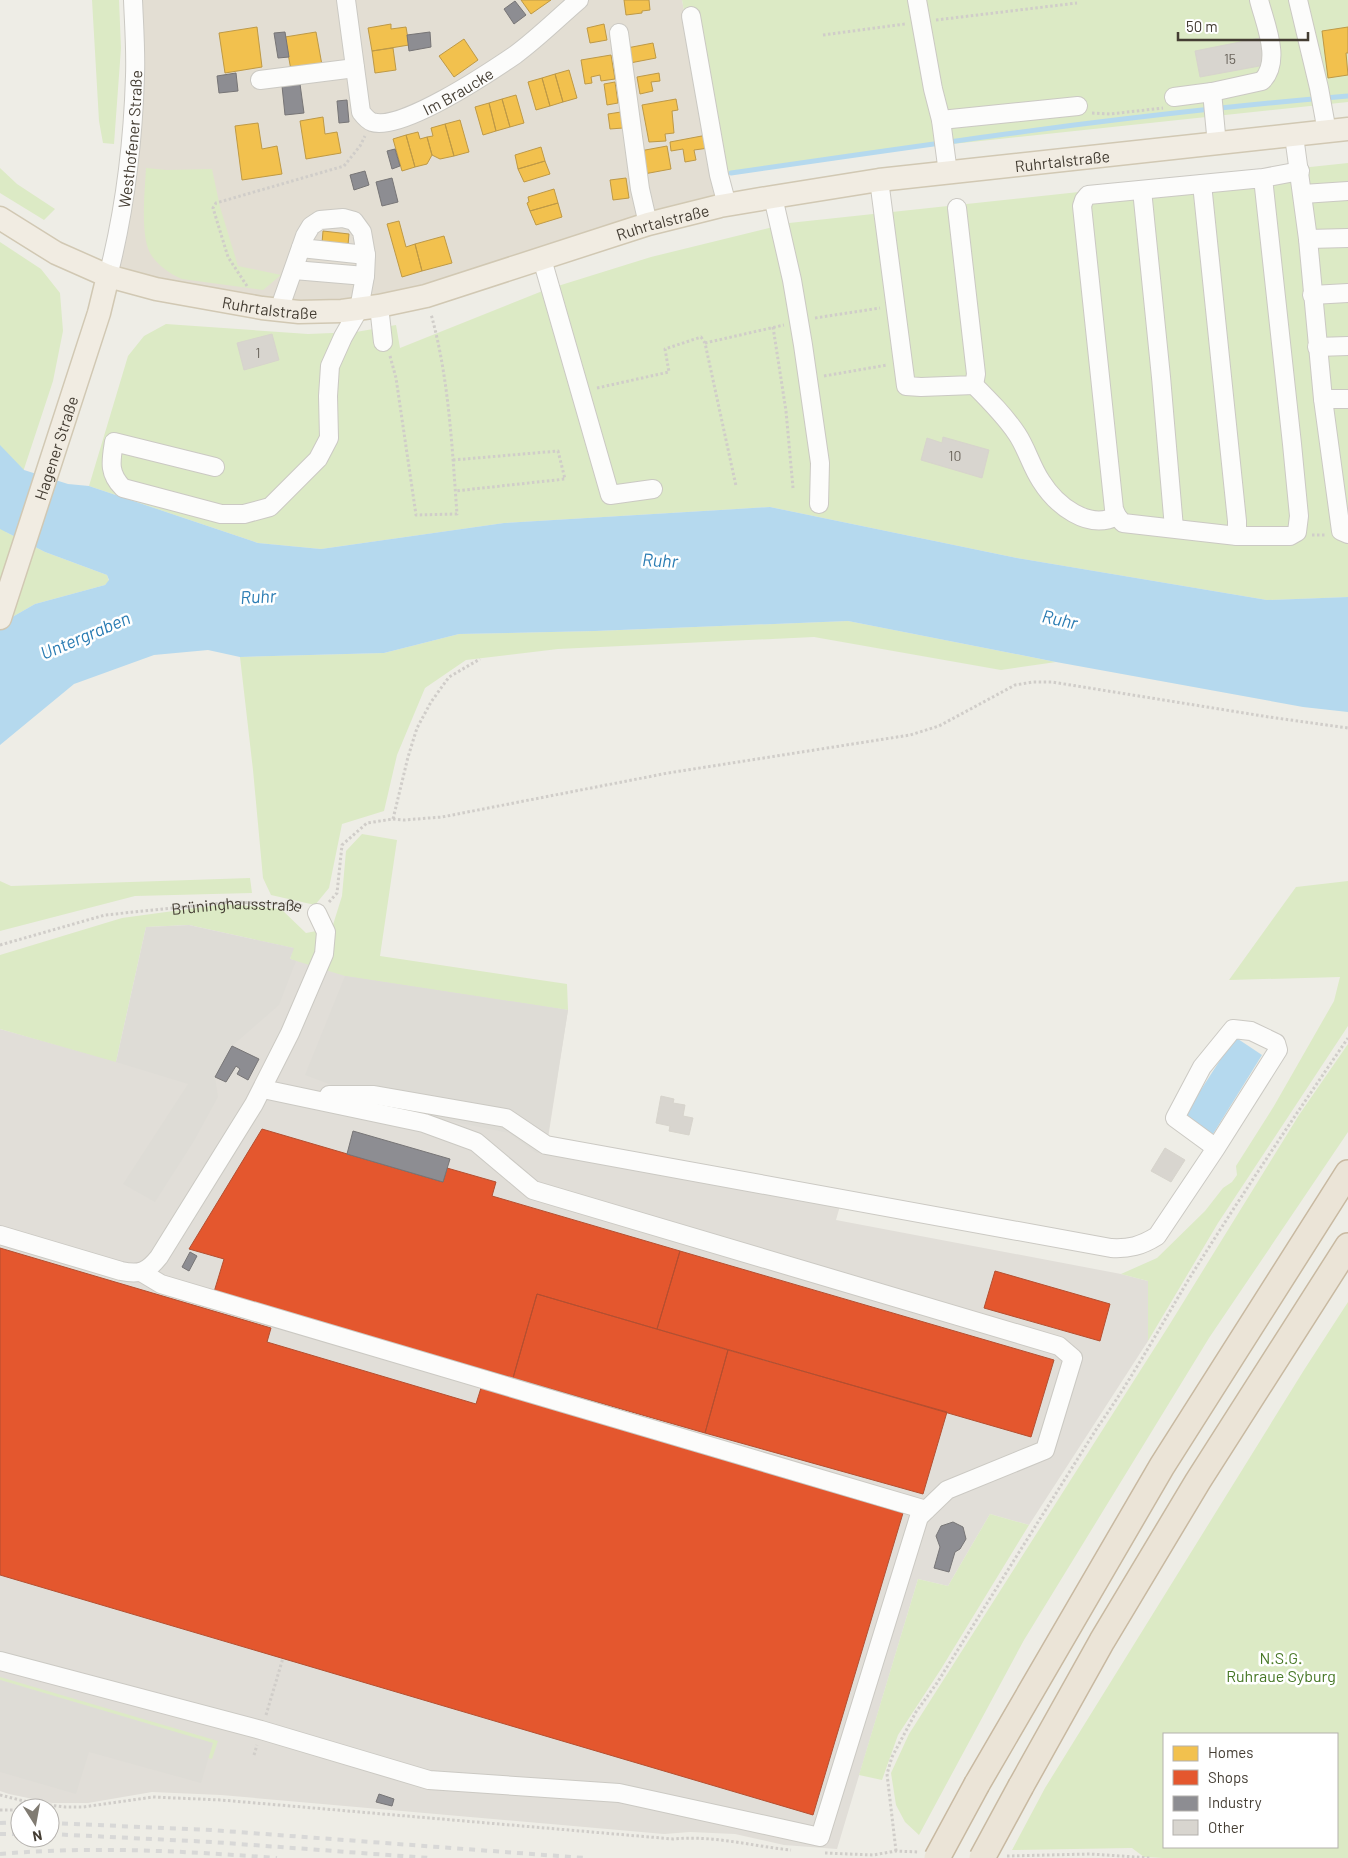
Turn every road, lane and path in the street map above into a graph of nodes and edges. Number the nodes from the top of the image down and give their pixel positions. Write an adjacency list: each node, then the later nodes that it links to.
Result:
1 (133, 0): 40 (street, Westhofener Straße)
2 (346, 0): 12 (street)
3 (579, 0): 18 (street, Im Braucke)
4 (917, 0): 9 (street)
5 (1259, 0): 14 (street)
6 (1298, 0): 19 (street)
7 (1077, 3): 9 (path)
8 (691, 16): 31 (street)
9 (922, 22): 11 (path); 17 (street)
10 (619, 33): 34 (street)
11 (824, 35)
12 (355, 68): 13 (street); 18 (street)
13 (260, 80)
14 (1212, 92): 15 (street); 21 (street)
15 (1174, 97): 16 (path)
16 (1078, 106): 17 (street)
17 (941, 120): 23 (street)
18 (371, 122): 45 (path)
19 (1338, 131): 20 (main road, Ruhrtalstraße)
20 (1294, 136): 21 (main road, Ruhrtalstraße); 22 (street)
21 (1218, 145): 23 (main road, Ruhrtalstraße)
22 (1300, 171): 24 (street); 29 (street)
23 (948, 173): 25 (main road, Ruhrtalstraße)
24 (1263, 178): 26 (street); 67 (street)
25 (880, 180): 30 (main road, Ruhrtalstraße); 50 (street)
26 (1202, 184): 27 (street); 69 (street)
27 (1142, 190): 65 (street); 66 (street)
28 (1348, 190): 29 (street)
29 (1303, 194): 36 (street)
30 (773, 197): 31 (main road, Ruhrtalstraße); 51 (street)
31 (727, 205): 34 (main road, Ruhrtalstraße)
32 (957, 208): 52 (street)
33 (0, 218): 40 (main road, Ruhrtalstraße)
34 (648, 224): 38 (main road, Ruhrtalstraße)
35 (1348, 238): 36 (street)
36 (1308, 239): 42 (street)
37 (297, 259): 39 (street); 39 (street); 45 (street)
38 (542, 259): 43 (main road, Ruhrtalstraße); 53 (street)
39 (365, 265): 44 (street)
40 (108, 276): 45 (main road, Ruhrtalstraße); 70 (main road, Hagener Straße)
41 (1348, 293): 42 (street)
42 (1312, 295): 49 (street)
43 (426, 296): 44 (main road, Ruhrtalstraße); 56 (path)
44 (369, 307): 45 (main road, Ruhrtalstraße); 47 (street); 59 (street)
45 (271, 309)
46 (773, 327): 61 (path)
47 (383, 342): 63 (path)
48 (1348, 346): 49 (street)
49 (1318, 347): 55 (street)
50 (902, 362): 51 (path); 52 (street)
51 (808, 378): 64 (street)
52 (974, 384): 65 (street)
53 (580, 392): 60 (path); 62 (street)
54 (1348, 398): 55 (street)
55 (1323, 399): 57 (street)
56 (453, 460): 63 (path); 63 (path)
57 (1331, 460): 58 (street); 68 (street)
58 (1348, 464)
59 (215, 467)
60 (736, 486)
61 (793, 488)
62 (653, 489)
63 (455, 491)
64 (819, 504)
65 (1117, 516): 66 (street)
66 (1174, 528): 69 (street)
67 (1297, 532): 68 (path); 69 (street)
68 (1345, 533)
69 (1237, 536)
70 (0, 618)
71 (480, 659): 73 (path)
72 (1348, 728): 73 (path)
73 (394, 818): 74 (path)
74 (317, 913): 75 (path, Brüninghausstraße); 77 (street, Brüninghausstraße)
75 (0, 945)
76 (1348, 1038): 91 (path)
77 (263, 1088): 78 (street); 83 (street, Brüninghausstraße)
78 (294, 1095): 79 (street); 84 (street)
79 (1216, 1148): 79 (street)
80 (1348, 1174): 93 (highway, bridge)
81 (0, 1235): 83 (street)
82 (1348, 1246): 94 (highway, bridge)
83 (141, 1272): 84 (street)
84 (926, 1510): 87 (street)
85 (283, 1658): 87 (path)
86 (0, 1661): 87 (street)
87 (261, 1730): 88 (path)
88 (254, 1755)
89 (60, 1806): 90 (path)
90 (794, 1850)
91 (896, 1852): 92 (path); 93 (path)
92 (823, 1853)
93 (931, 1855)
94 (992, 1857): 95 (path)
95 (1151, 1858)

